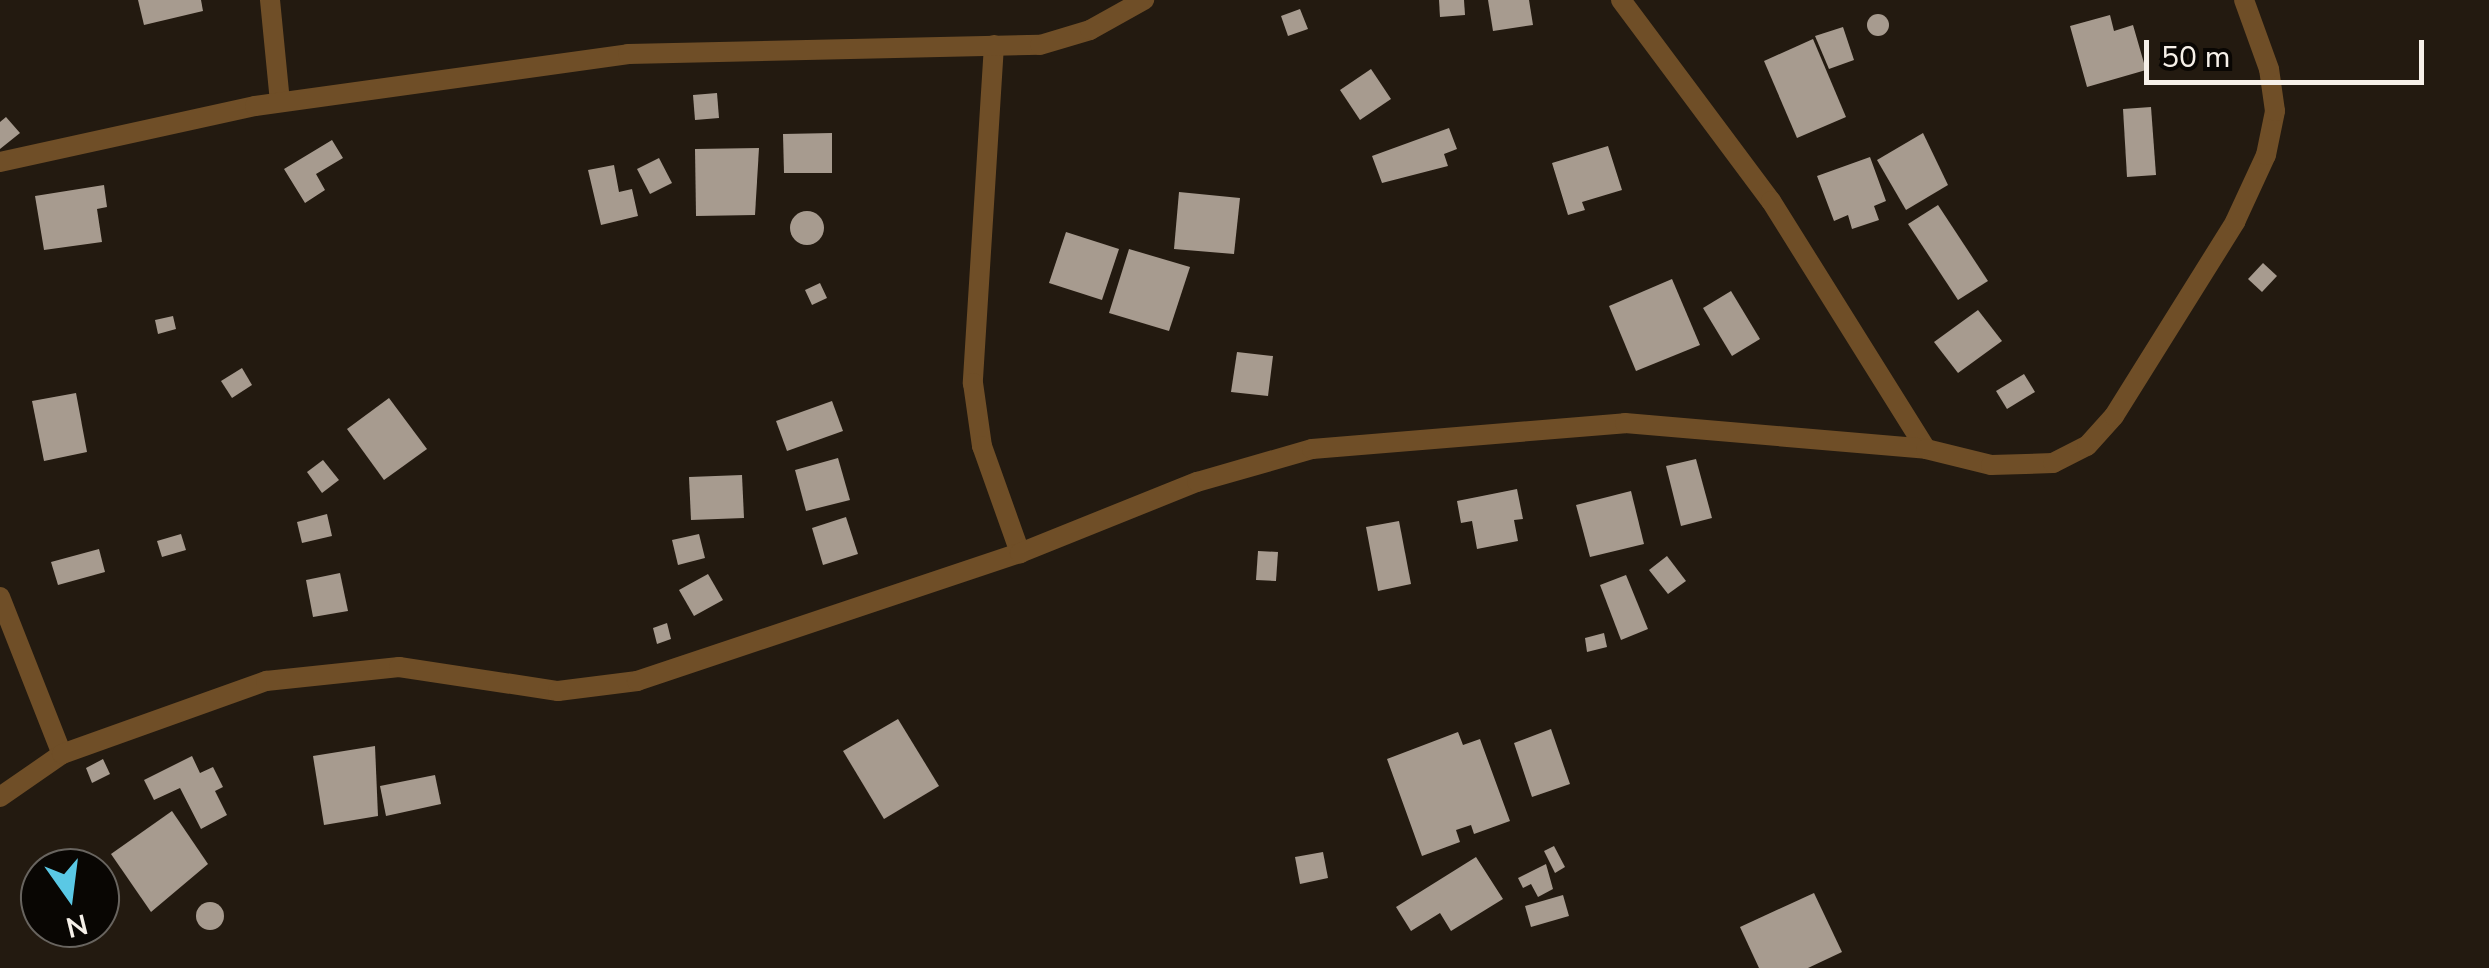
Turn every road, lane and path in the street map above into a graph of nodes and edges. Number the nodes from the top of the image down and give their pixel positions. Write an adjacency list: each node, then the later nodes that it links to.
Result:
1 (270, 0): 6 (lane)
2 (1144, 0): 5 (lane)
3 (1621, 0): 8 (lane)
4 (2244, 0): 8 (lane)
5 (994, 46): 6 (lane); 9 (lane)
6 (280, 102): 7 (lane)
7 (0, 162)
8 (1926, 450): 9 (lane)
9 (1020, 553): 11 (lane)
10 (0, 598): 11 (lane)
11 (62, 754): 12 (lane)
12 (0, 797)

